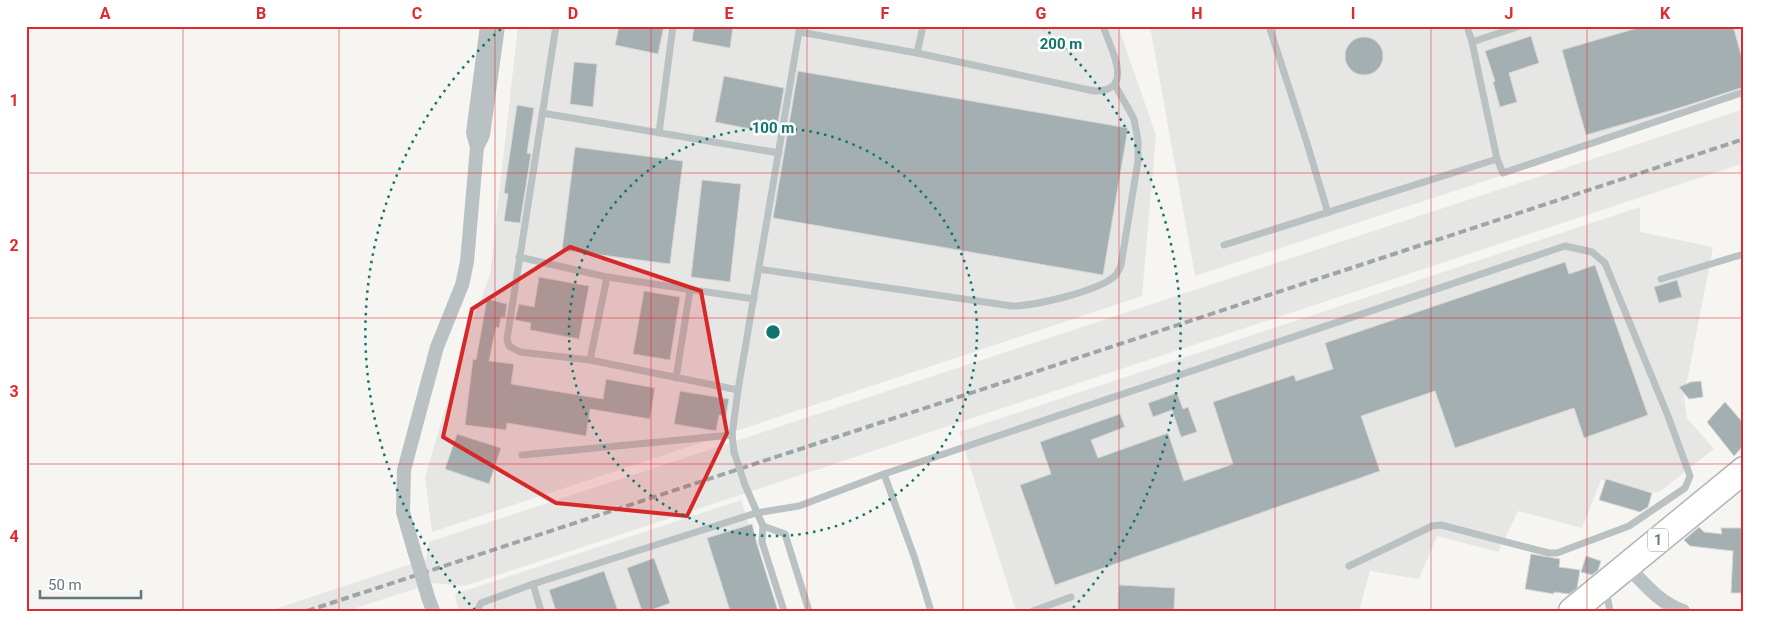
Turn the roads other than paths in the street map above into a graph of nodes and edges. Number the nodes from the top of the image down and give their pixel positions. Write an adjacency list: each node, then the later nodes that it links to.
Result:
1 (487, 26): 17 (street)
2 (498, 26): 17 (street)
3 (556, 26): 15 (lane)
4 (673, 26): 16 (lane)
5 (923, 26): 12 (lane)
6 (1103, 26): 13 (lane)
7 (1268, 26): 20 (lane)
8 (1467, 26): 11 (lane)
9 (1520, 26): 11 (lane)
10 (800, 29): 12 (lane); 18 (lane)
11 (1472, 42): 19 (lane)
12 (917, 53): 13 (lane)
13 (1116, 86): 24 (lane)
14 (1744, 92): 19 (lane)
15 (542, 113): 16 (lane); 23 (lane)
16 (660, 133): 18 (lane)
17 (477, 147): 43 (street, bridge)
18 (778, 153): 24 (lane)
19 (1497, 159): 20 (lane)
20 (1328, 213): 21 (lane)
21 (1224, 244)
22 (1744, 254): 26 (lane)
23 (519, 257): 25 (lane); 29 (lane)
24 (759, 269): 28 (lane)
25 (606, 277): 27 (lane); 29 (lane)
26 (1661, 279)
27 (690, 290): 28 (lane); 30 (lane)
28 (754, 298): 31 (lane)
29 (590, 360): 30 (lane)
30 (676, 378): 31 (lane)
31 (738, 390): 32 (lane)
32 (732, 435): 33 (lane); 36 (lane, bridge)
33 (522, 455)
34 (1743, 471): 39 (highway, 1)
35 (884, 474): 36 (lane); 38 (lane); 48 (lane)
36 (756, 513): 37 (lane); 40 (lane)
37 (763, 526): 46 (lane); 47 (lane)
38 (1349, 566)
39 (1627, 566): 41 (highway, 1); 52 (street)
40 (533, 584): 44 (lane); 45 (lane)
41 (1605, 585): 50 (highway, 1); 51 (lane)
42 (1071, 597): 49 (lane)
43 (433, 611)
44 (477, 611)
45 (541, 611)
46 (784, 611)
47 (809, 611)
48 (931, 611)
49 (1034, 611)
50 (1572, 611)
51 (1610, 611)
52 (1683, 611)

